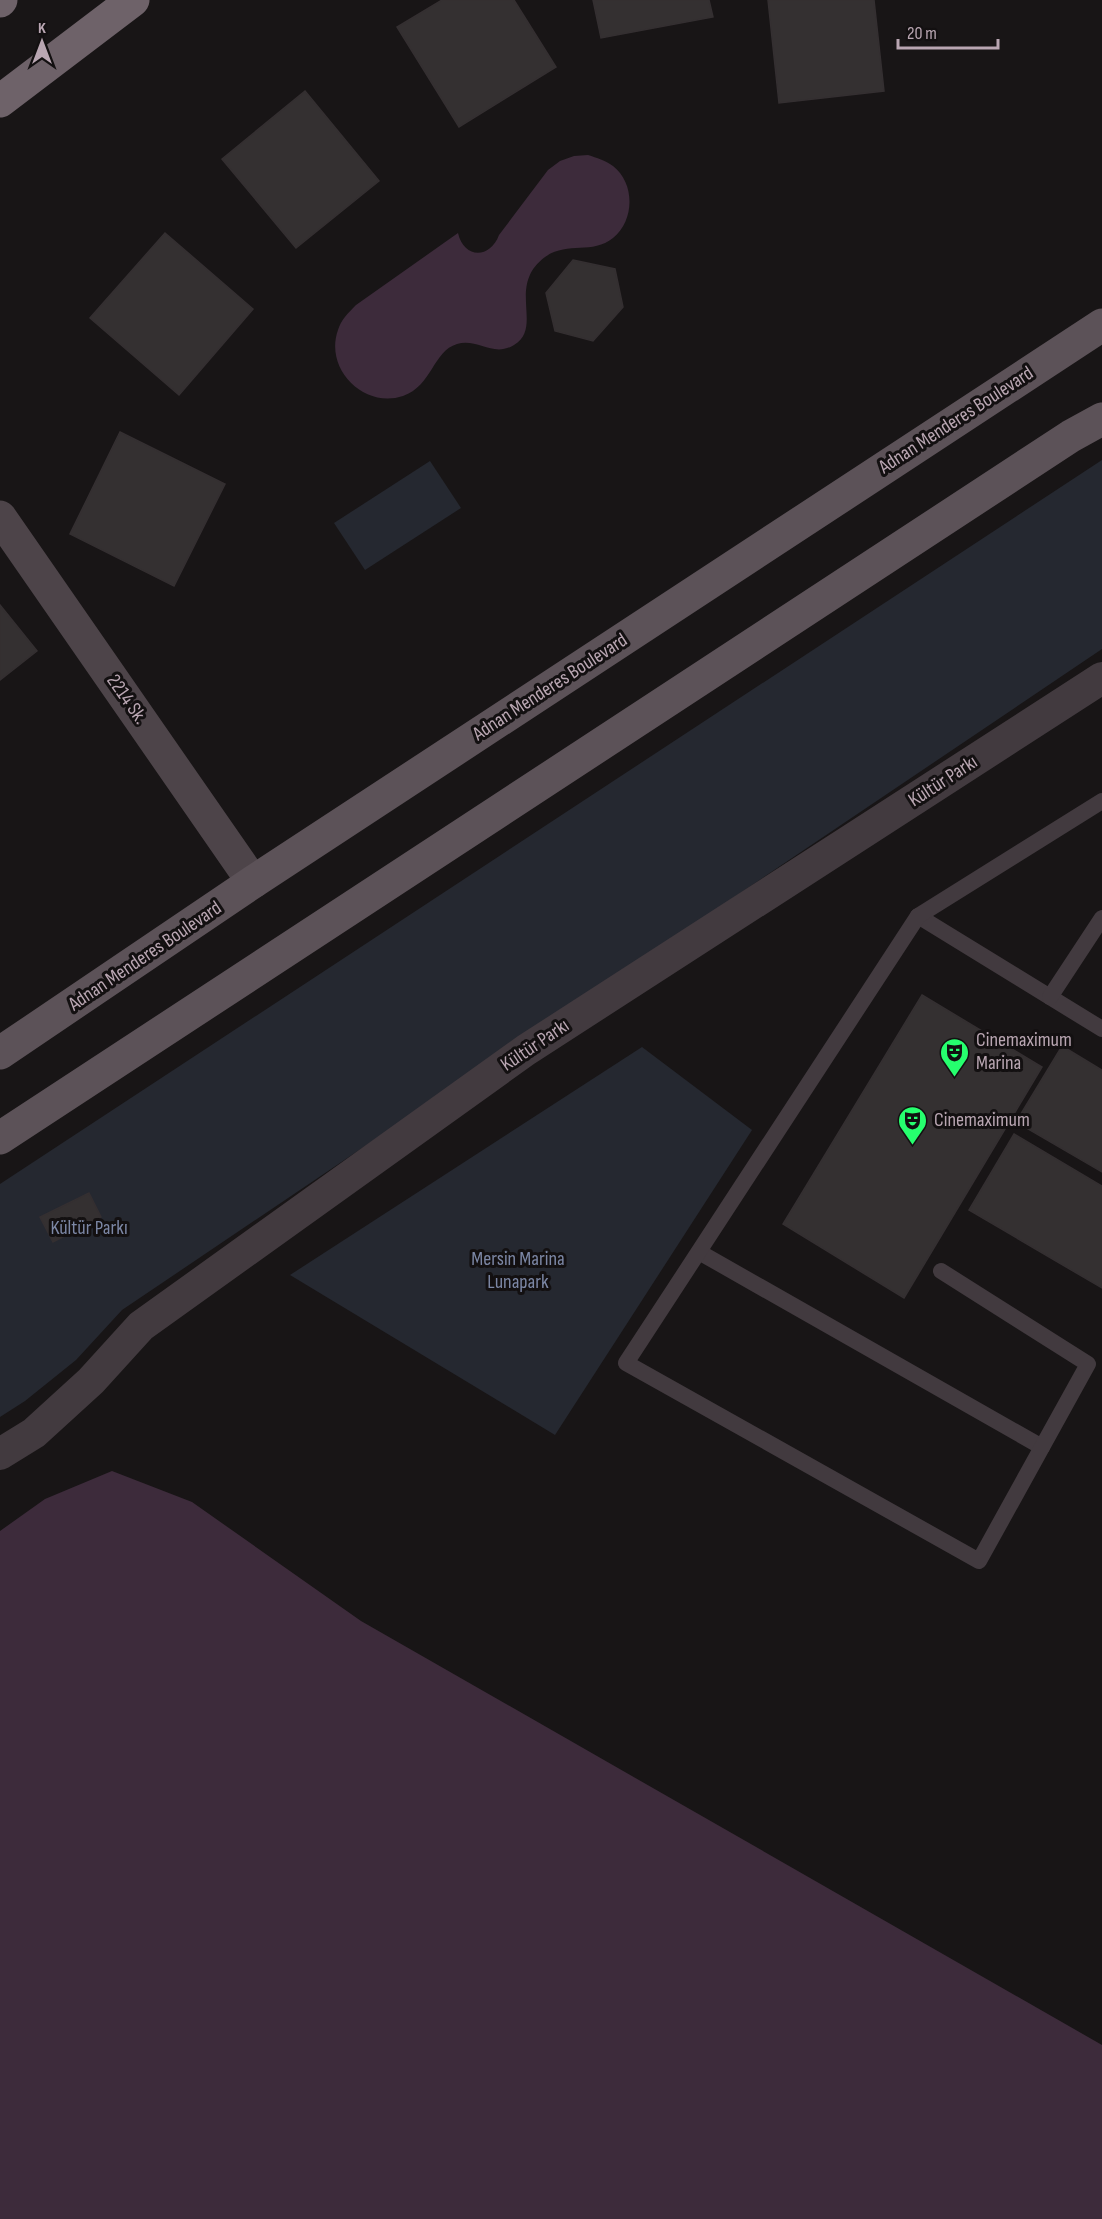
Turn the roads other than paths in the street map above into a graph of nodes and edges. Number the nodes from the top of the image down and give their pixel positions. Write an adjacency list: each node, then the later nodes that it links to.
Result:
1 (133, 0): 2 (highway)
2 (0, 101)
3 (1102, 325): 8 (main road, Adnan Menderes Boulevard)
4 (1102, 419): 14 (main road)
5 (0, 517): 8 (street, 2214 Sk.)
6 (1102, 678): 18 (street, Kültür Parkı)
7 (1102, 801): 9 (lane)
8 (254, 882): 13 (main road, Adnan Menderes Boulevard)
9 (918, 916): 11 (lane); 15 (lane)
10 (1102, 918): 11 (lane)
11 (1050, 997): 12 (lane)
12 (1102, 1029)
13 (0, 1053)
14 (0, 1138)
15 (699, 1252): 17 (lane); 17 (lane)
16 (940, 1271): 17 (lane)
17 (1042, 1447)
18 (0, 1454)

